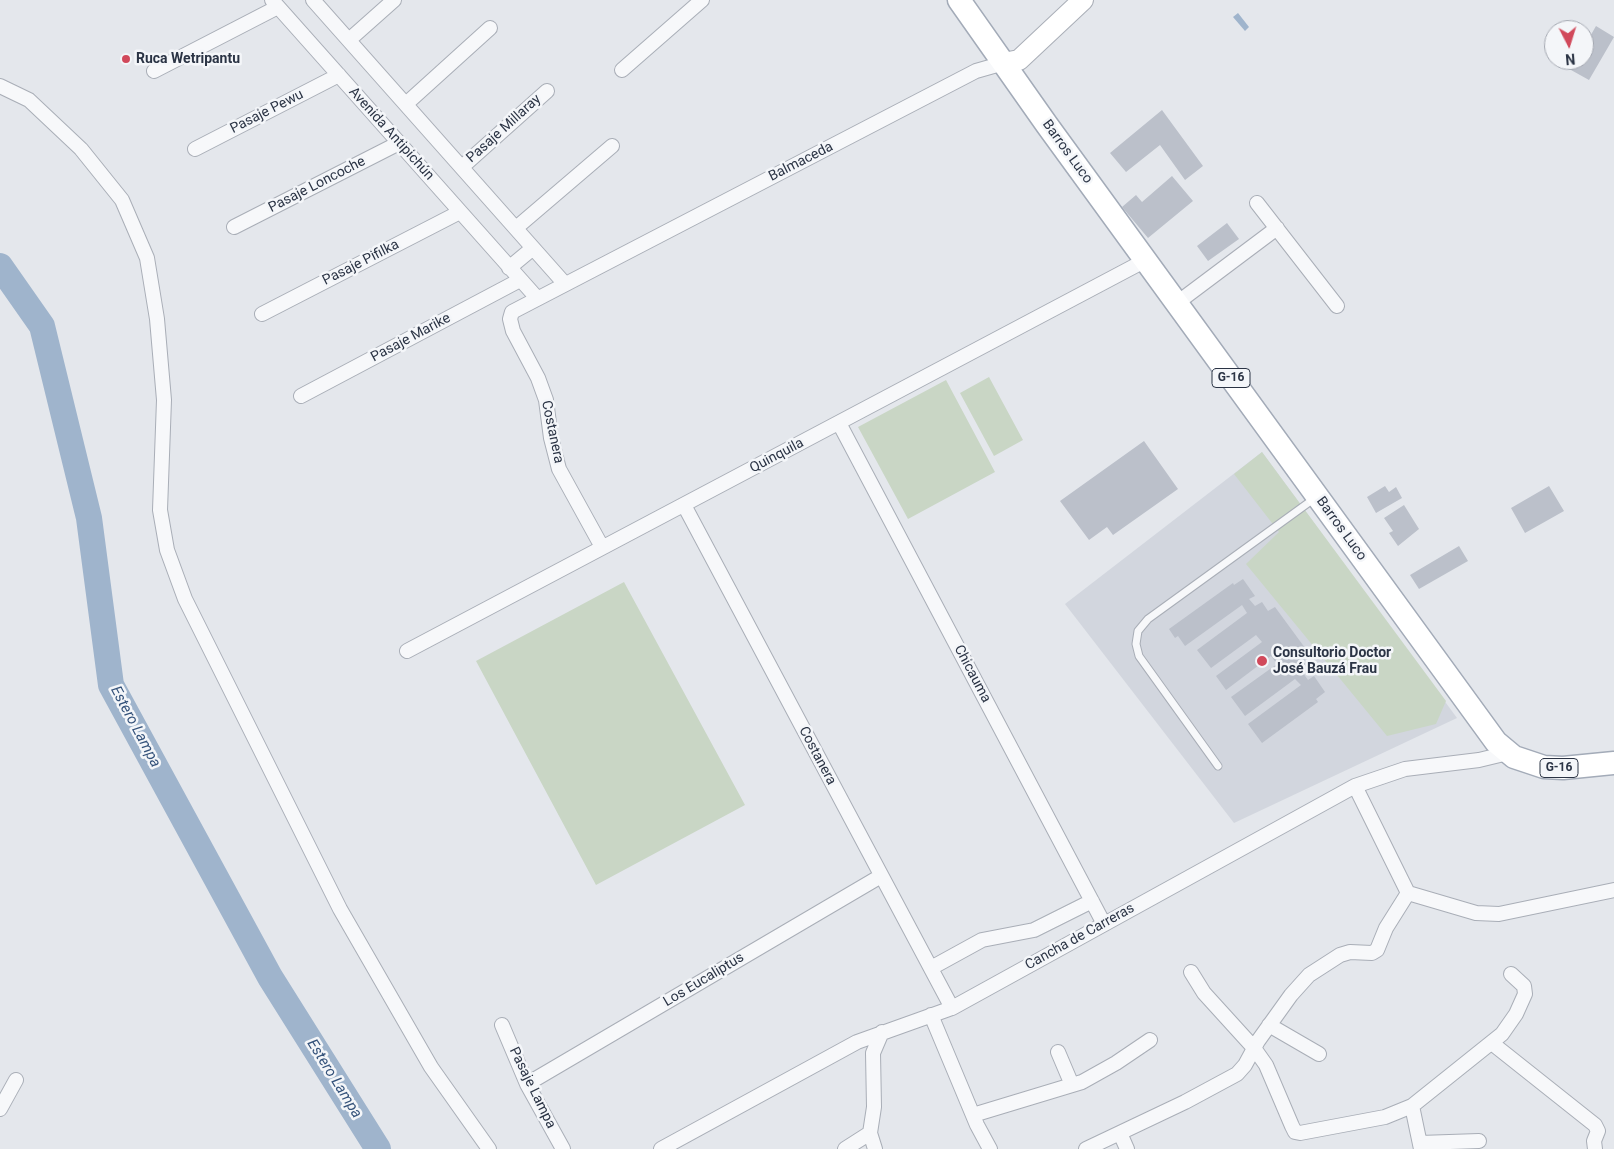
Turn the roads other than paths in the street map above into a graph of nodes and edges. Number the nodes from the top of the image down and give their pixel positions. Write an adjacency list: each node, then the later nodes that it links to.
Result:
1 (314, 0): 8 (street)
2 (394, 0): 8 (street)
3 (702, 0): 10 (street)
4 (959, 0): 9 (main road, Barros Luco / G-16)
5 (1083, 0): 9 (street, Balmaceda)
6 (274, 2): 11 (street); 12 (street, Avenida Antipichún)
7 (490, 28): 15 (street)
8 (349, 40): 15 (street)
9 (1004, 63): 26 (main road, Barros Luco / G-16); 29 (street, Balmaceda)
10 (622, 70)
11 (154, 71)
12 (339, 75): 16 (street, Avenida Antipichún); 18 (street, Pasaje Pewu)
13 (0, 86): 73 (street)
14 (547, 91): 19 (street, Pasaje Millaray)
15 (406, 104): 19 (street)
16 (399, 143): 21 (street, Avenida Antipichún); 22 (street, Pasaje Loncoche)
17 (612, 146): 23 (street)
18 (195, 149)
19 (462, 167): 23 (street)
20 (1258, 203): 24 (street)
21 (460, 212): 27 (street, Avenida Antipichún); 33 (street, Pasaje Pifilka)
22 (234, 227)
23 (516, 228): 25 (street)
24 (1277, 228): 31 (street); 32 (street)
25 (534, 248): 27 (street); 29 (street)
26 (1146, 260): 31 (main road, Barros Luco / G-16); 36 (street, Quinquila)
27 (509, 268): 28 (street, Avenida Antipichún)
28 (520, 280): 30 (street, Avenida Antipichún); 35 (street, Pasaje Marike)
29 (565, 284): 30 (street, Balmaceda)
30 (537, 298): 34 (street, Balmaceda)
31 (1177, 303): 37 (main road, Barros Luco / G-16)
32 (1337, 306)
33 (262, 314)
34 (511, 315): 39 (street, Costanera)
35 (301, 396)
36 (839, 424): 38 (street, Quinquila); 48 (street, Chicauma)
37 (1317, 496): 41 (main road, Barros Luco / G-16); 43 (lane)
38 (684, 505): 39 (street, Quinquila); 45 (street, Costanera)
39 (602, 547): 40 (street, Quinquila)
40 (407, 651)
41 (1508, 753): 42 (main road, G-16); 44 (street, Cancha de Carreras)
42 (1614, 763)
43 (1218, 766)
44 (1355, 786): 47 (street); 49 (street, Cancha de Carreras)
45 (881, 876): 50 (street, Costanera); 64 (street, Los Eucaliptus)
46 (1614, 890): 47 (street)
47 (1408, 894): 56 (street)
48 (1092, 901): 49 (street, Chicauma); 50 (street)
49 (1104, 924): 53 (street, Cancha de Carreras)
50 (931, 968): 53 (street, Costanera)
51 (1191, 972): 60 (street)
52 (1511, 974): 59 (street)
53 (952, 1008): 54 (street, Cancha de Carreras)
54 (931, 1015): 57 (street, Cancha de Carreras); 68 (street)
55 (502, 1025): 64 (street, Pasaje Lampa)
56 (1269, 1025): 60 (street); 62 (street)
57 (882, 1032): 69 (street); 75 (street, Cancha de Carreras)
58 (1150, 1040): 65 (street)
59 (1493, 1044): 66 (street); 81 (street)
60 (1254, 1048): 66 (street); 70 (street)
61 (1058, 1052): 65 (street)
62 (1319, 1054)
63 (16, 1080): 67 (street)
64 (528, 1084): 74 (street, Pasaje Lampa)
65 (1072, 1085): 68 (street)
66 (1412, 1106): 72 (street)
67 (0, 1109)
68 (973, 1115): 78 (street)
69 (870, 1133): 76 (street); 77 (street)
70 (1120, 1133): 79 (street); 80 (street)
71 (1479, 1141): 72 (street)
72 (1420, 1146)
73 (490, 1149)
74 (563, 1149)
75 (661, 1149)
76 (844, 1149)
77 (875, 1149)
78 (990, 1149)
79 (1086, 1149)
80 (1127, 1149)
81 (1595, 1149)

